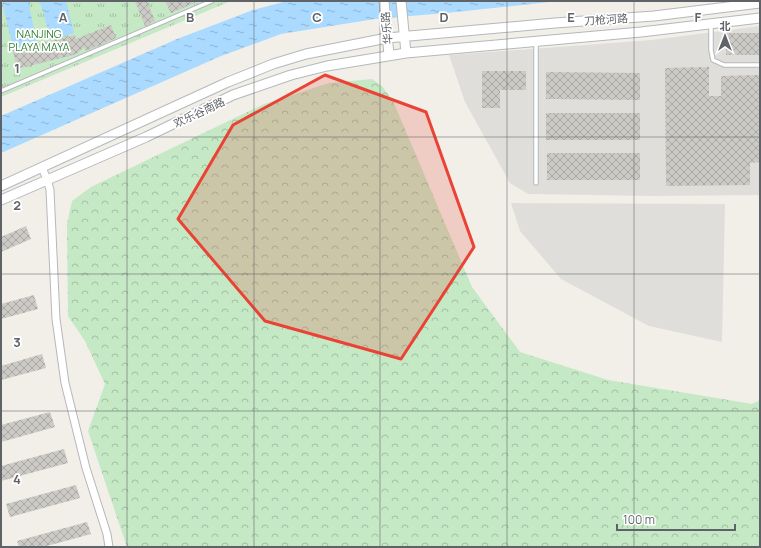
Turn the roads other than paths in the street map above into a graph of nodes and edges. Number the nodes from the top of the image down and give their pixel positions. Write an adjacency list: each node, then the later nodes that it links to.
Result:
1 (212, 1): 15 (lane)
2 (384, 1): 9 (street, 华乐路)
3 (401, 1): 8 (street, 华乐路)
4 (760, 3): 7 (street, 刀枪河路)
5 (760, 18): 6 (street, 刀枪河路)
6 (712, 24): 10 (street, 刀枪河路); 14 (lane)
7 (473, 30): 8 (street, 刀枪河路); 11 (street)
8 (405, 36): 9 (street, 欢乐谷南路); 12 (street, 华乐路)
9 (387, 38): 13 (street, 华乐路); 16 (street, 欢乐谷南路)
10 (536, 42): 11 (street, 刀枪河路); 18 (lane)
11 (475, 47): 12 (street, 刀枪河路)
12 (406, 53): 13 (street, 欢乐谷南路)
13 (389, 55): 17 (street, 欢乐谷南路)
14 (760, 65)
15 (1, 91)
16 (42, 168): 17 (street); 19 (street, 欢乐谷南路)
17 (47, 179): 20 (street, 欢乐谷南路); 21 (street)
18 (536, 184)
19 (1, 186)
20 (1, 200)
21 (110, 547)

